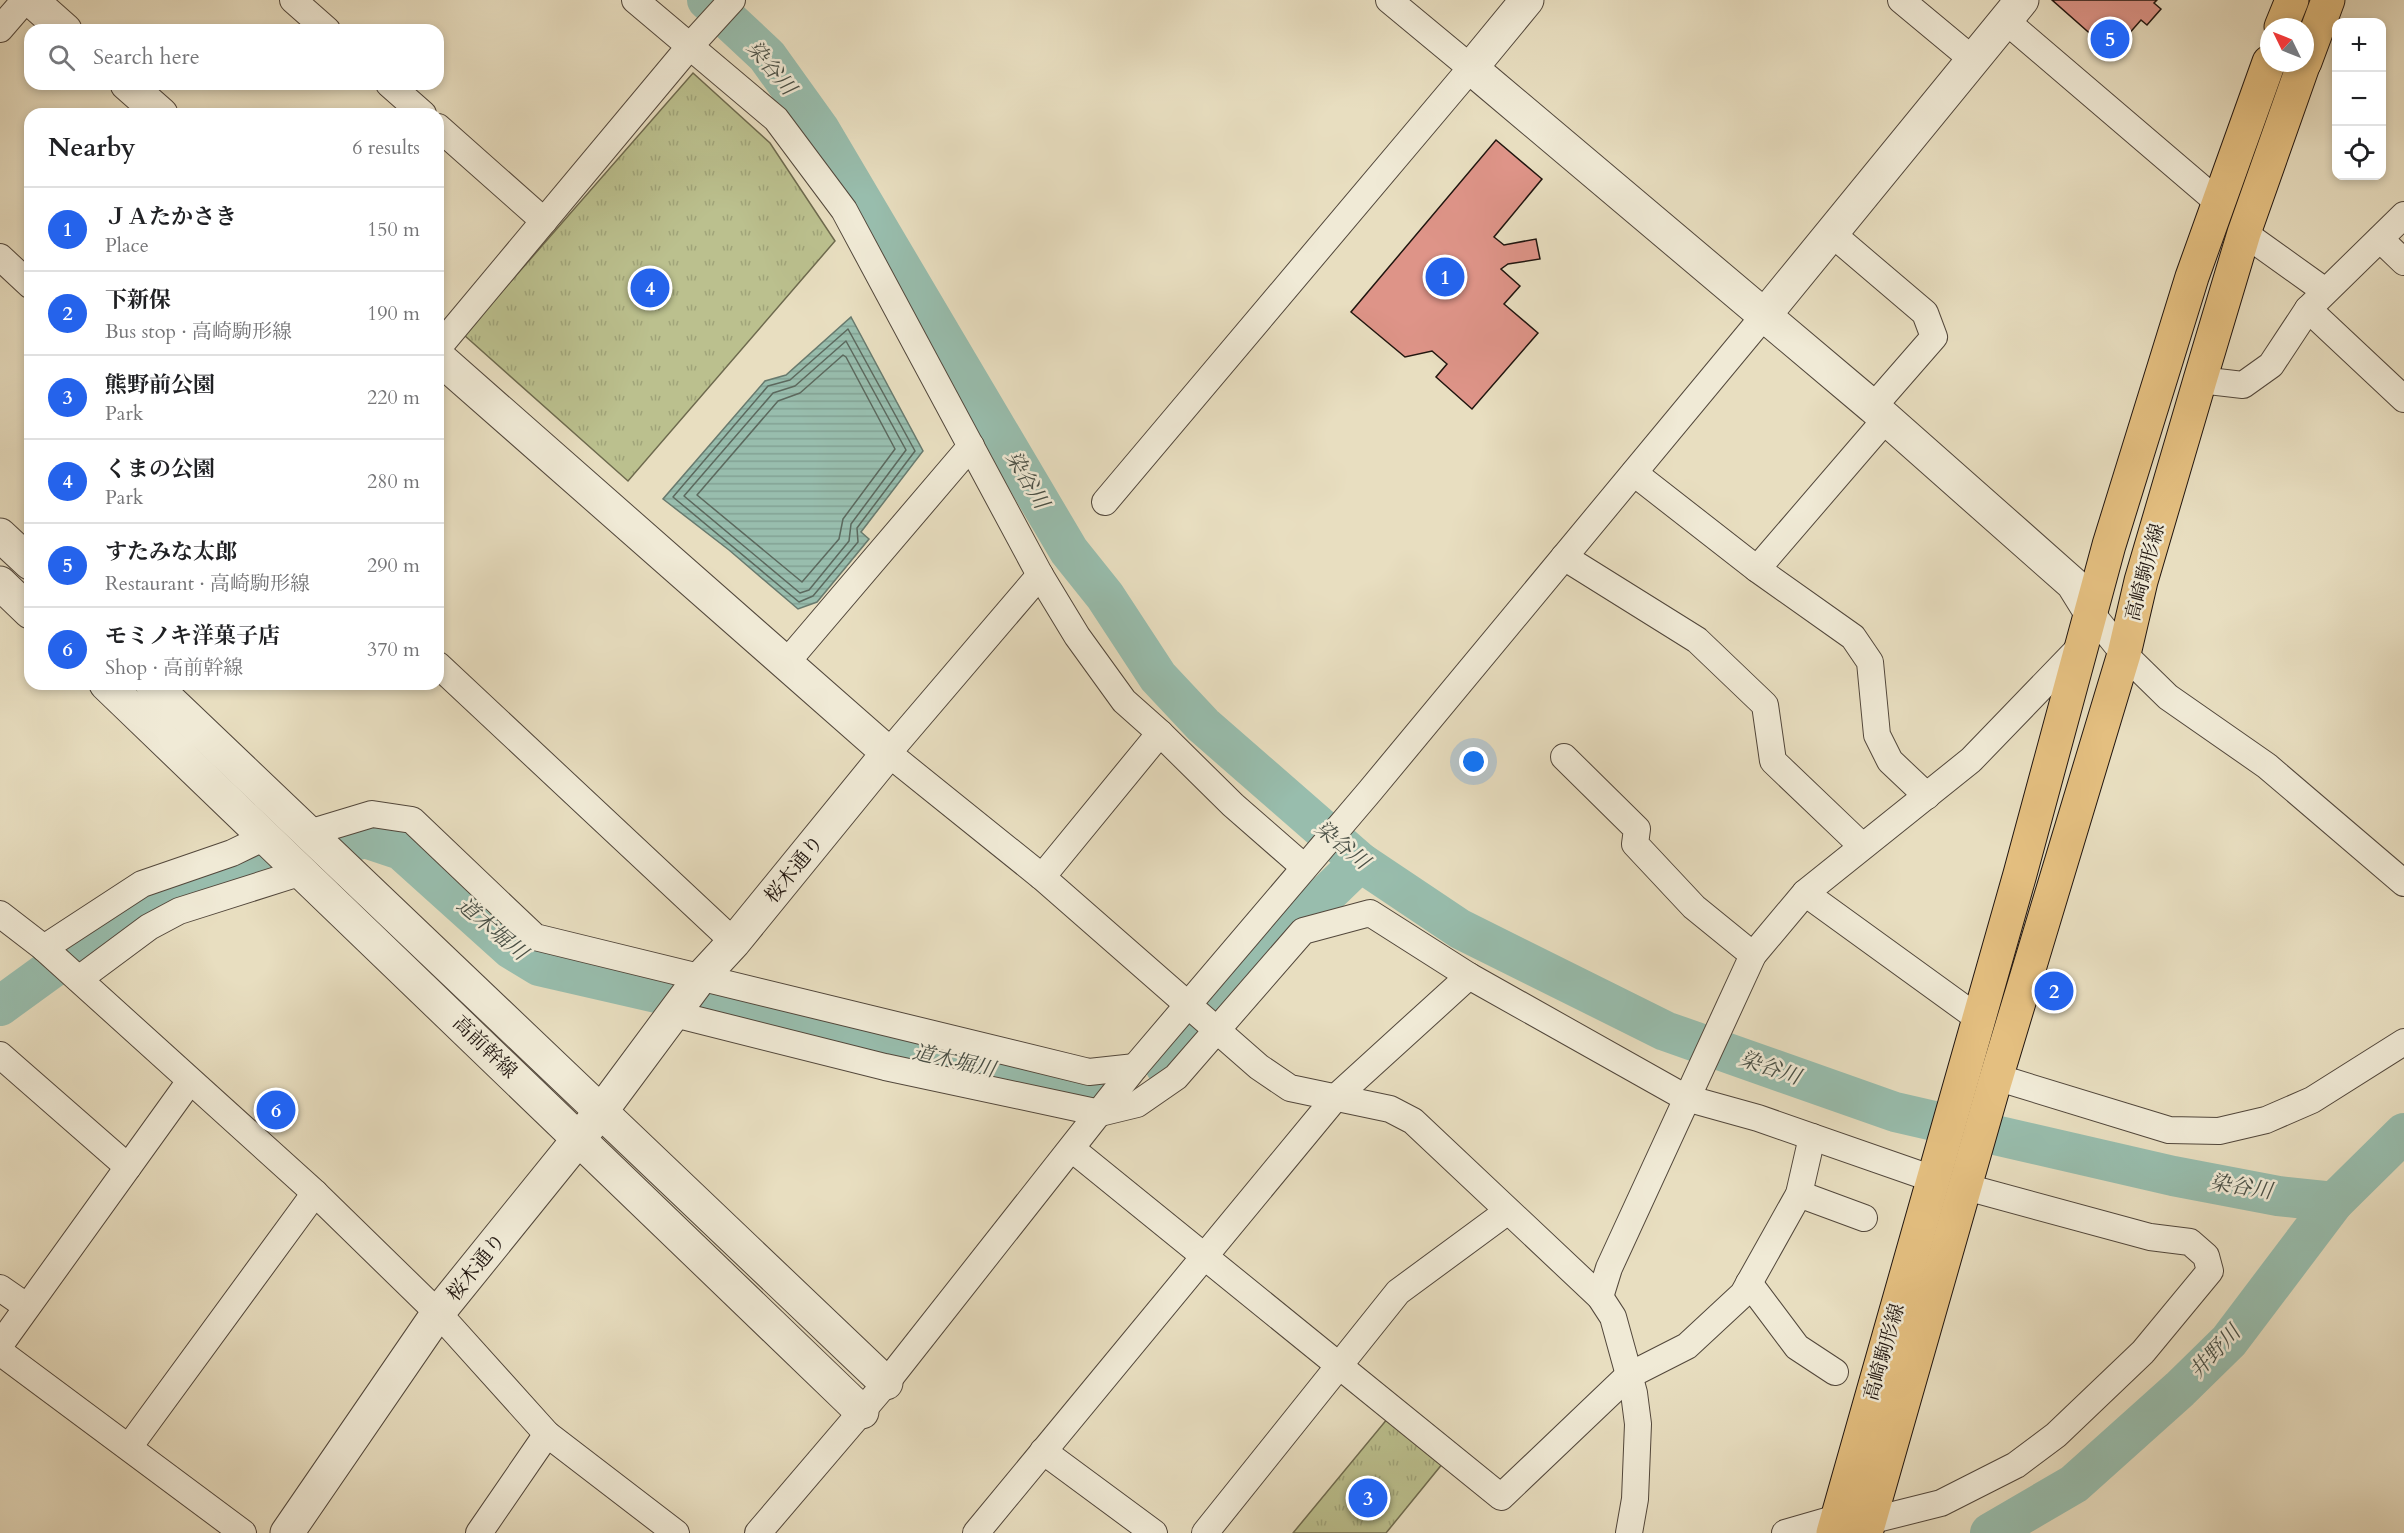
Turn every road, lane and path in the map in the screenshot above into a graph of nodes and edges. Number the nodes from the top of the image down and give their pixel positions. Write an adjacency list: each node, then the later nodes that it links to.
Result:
1 (25, 0): 15 (street)
2 (31, 0): 13 (street)
3 (293, 0): 14 (street)
4 (635, 0): 17 (street)
5 (732, 0): 17 (street)
6 (1389, 0): 19 (street)
7 (1527, 0): 19 (street)
8 (1901, 0): 18 (street)
9 (2292, 0): 12 (main road)
10 (2328, 0): 16 (main road, 高崎駒形線)
11 (2013, 10): 18 (street); 27 (street)
12 (2285, 18)
13 (58, 24)
14 (320, 24)
15 (0, 29)
16 (2314, 38)
17 (693, 43): 29 (street); 44 (street)
18 (1972, 59): 30 (street)
19 (1471, 68): 38 (street); 46 (street)
20 (2265, 72): 27 (main road, 高崎駒形線)
21 (2301, 72): 31 (main road, 高崎駒形線)
22 (134, 90): 24 (street)
23 (395, 90): 25 (street)
24 (154, 108)
25 (416, 108)
26 (444, 132): 29 (street)
27 (2218, 203): 54 (main road, 高崎駒形線)
28 (2404, 215): 32 (street)
29 (544, 221): 39 (street)
30 (1831, 233): 38 (street); 43 (street)
31 (2244, 234): 36 (street); 41 (main road, 高崎駒形線)
32 (2380, 239): 34 (street); 36 (street)
33 (0, 257): 35 (street)
34 (2404, 262)
35 (24, 279)
36 (2325, 291): 37 (street)
37 (2307, 309): 41 (street); 42 (street)
38 (1763, 317): 43 (street); 45 (street)
39 (444, 341)
40 (444, 362): 57 (street)
41 (2200, 380): 56 (main road, 高崎駒形線)
42 (2404, 399)
43 (1880, 413): 50 (street); 54 (street)
44 (970, 446): 51 (street); 57 (street)
45 (1634, 472): 49 (street); 50 (street)
46 (1105, 502)
47 (0, 535): 48 (street)
48 (24, 557)
49 (1564, 557): 67 (street); 68 (street)
50 (1757, 569): 64 (street)
51 (1040, 575): 61 (street); 62 (street)
52 (2, 590): 53 (street)
53 (24, 607)
54 (2091, 613): 55 (main road, 高崎駒形線); 56 (street)
55 (2083, 645): 64 (street); 82 (main road, 高崎駒形線)
56 (2124, 654): 71 (street); 87 (main road, 高崎駒形線)
57 (786, 663): 62 (street)
58 (444, 670): 74 (street)
59 (112, 690): 66 (street, 高前幹線)
60 (158, 690): 65 (street, 高前幹線)
61 (1160, 733): 68 (street); 70 (street)
62 (888, 753): 70 (street); 74 (street, 桜木通り)
63 (1564, 757): 76 (street)
64 (1927, 796): 67 (street)
65 (309, 833): 79 (street); 90 (street, 高前幹線)
66 (265, 837): 69 (street, 高前幹線); 75 (street)
67 (1862, 846): 72 (street)
68 (1308, 864): 81 (street)
69 (302, 872): 78 (street); 93 (street, 高前幹線)
70 (1042, 877): 81 (street)
71 (2404, 883)
72 (1805, 893): 76 (street); 82 (street)
73 (3, 922): 75 (street)
74 (734, 942): 79 (street, 桜木通り)
75 (44, 948): 78 (street)
76 (1754, 955): 88 (street)
77 (1469, 976): 81 (street); 88 (street); 89 (street)
78 (79, 979): 86 (street)
79 (700, 980): 80 (street, 桜木通り); 85 (street)
80 (675, 1012): 90 (street, 桜木通り); 91 (street)
81 (1204, 1018): 85 (street); 89 (street); 91 (street)
82 (1979, 1019): 96 (main road, 高崎駒形線)
83 (2404, 1042): 87 (street)
84 (0, 1055): 95 (street)
85 (1135, 1067): 91 (street)
86 (190, 1081): 95 (street); 98 (street)
87 (1995, 1081): 97 (main road, 高崎駒形線)
88 (1688, 1094): 92 (street); 105 (street)
89 (1336, 1097): 100 (street); 102 (street)
90 (602, 1110): 93 (street, 桜木通り); 113 (street, 高前幹線)
91 (1100, 1113): 94 (street)
92 (1812, 1137): 96 (street); 99 (street)
93 (580, 1138): 107 (street, 桜木通り); 114 (street, 高前幹線)
94 (1072, 1149): 102 (street); 113 (street)
95 (128, 1167): 106 (street)
96 (1934, 1175): 118 (main road, 高崎駒形線)
97 (1967, 1181): 119 (main road, 高崎駒形線); 119 (street)
98 (315, 1193): 107 (street); 116 (street)
99 (1799, 1194): 101 (street); 103 (street)
100 (1508, 1211): 105 (street); 110 (street)
101 (1864, 1218)
102 (1203, 1255): 110 (street); 117 (street)
103 (1749, 1283): 111 (street); 112 (street)
104 (0, 1288): 106 (street)
105 (1600, 1297): 112 (street)
106 (26, 1306): 108 (street)
107 (438, 1313): 115 (street); 122 (street, 桜木通り)
108 (0, 1345)
109 (0, 1352): 116 (street)
110 (1338, 1365): 112 (street); 127 (street)
111 (1835, 1372)
112 (1628, 1376): 128 (street)
113 (886, 1383): 114 (street)
114 (862, 1412): 124 (street)
115 (547, 1434): 120 (street); 123 (street)
116 (129, 1447): 121 (street)
117 (1043, 1451): 125 (street); 126 (street)
118 (1835, 1525): 129 (street)
119 (1868, 1527)
120 (669, 1530)
121 (243, 1533)
122 (287, 1533)
123 (479, 1533)
124 (758, 1533)
125 (976, 1533)
126 (1154, 1533)
127 (1205, 1533)
128 (1629, 1533)
129 (1785, 1533)

